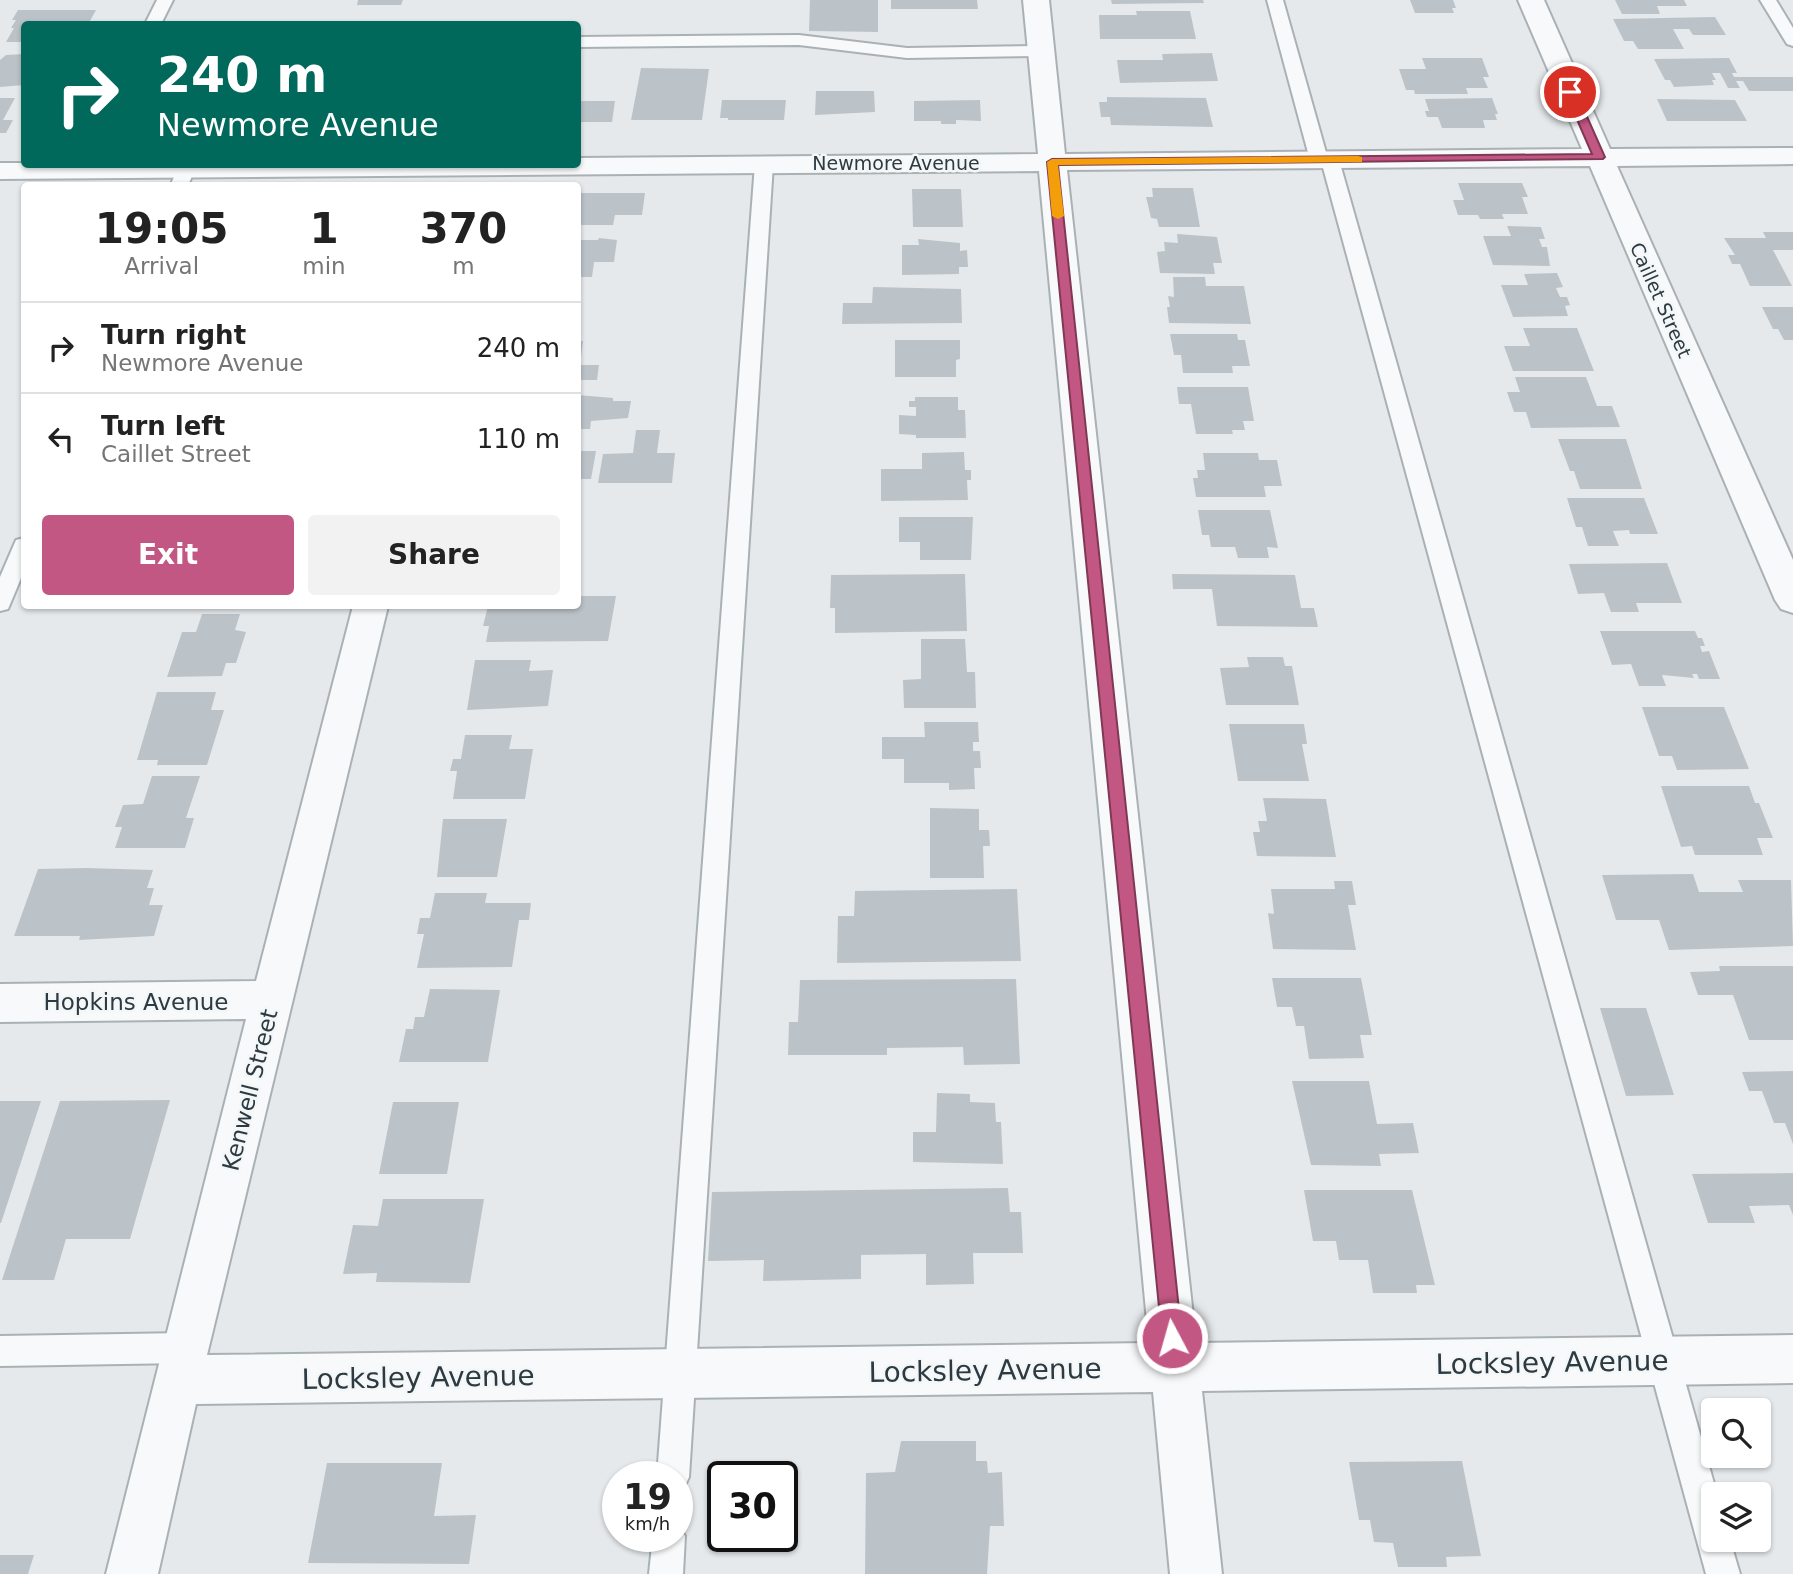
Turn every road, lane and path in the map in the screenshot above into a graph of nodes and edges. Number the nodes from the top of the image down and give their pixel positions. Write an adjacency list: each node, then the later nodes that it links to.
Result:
1 (165, 0): 6 (lane)
2 (1036, 0): 9 (street)
3 (1275, 0): 12 (lane)
4 (1531, 0): 11 (street, Caillet Street)
5 (1768, 0): 7 (lane)
6 (154, 21)
7 (1793, 41)
8 (581, 42): 9 (lane)
9 (1041, 51): 13 (street)
10 (1793, 156): 11 (street, Newmore Avenue)
11 (1599, 157): 12 (street, Newmore Avenue); 22 (street, Caillet Street)
12 (1324, 160): 13 (street, Newmore Avenue); 29 (lane)
13 (1052, 162): 14 (street, Newmore Avenue); 31 (street)
14 (764, 164): 15 (street, Newmore Avenue); 32 (lane)
15 (581, 165)
16 (64, 168): 19 (street, Newmore Avenue)
17 (95, 168): 20 (street, Newmore Avenue)
18 (405, 168): 20 (street, Newmore Avenue)
19 (0, 171)
20 (182, 177)
21 (21, 553): 23 (lane)
22 (1793, 600)
23 (0, 603)
24 (369, 609): 25 (street, Kenwell Street)
25 (272, 1000): 26 (street, Hopkins Avenue); 30 (street, Kenwell Street)
26 (0, 1003)
27 (0, 1351): 30 (lane)
28 (1793, 1359): 29 (street, Locksley Avenue)
29 (1664, 1361): 31 (street, Locksley Avenue); 34 (lane)
30 (181, 1364): 32 (street, Locksley Avenue); 37 (street, Kenwell Street)
31 (1175, 1366): 32 (street, Locksley Avenue); 39 (street)
32 (680, 1374): 33 (lane)
33 (674, 1461)
34 (1701, 1493)
35 (668, 1552): 38 (lane)
36 (1717, 1552): 40 (lane)
37 (132, 1574)
38 (666, 1574)
39 (1196, 1574)
40 (1723, 1574)

